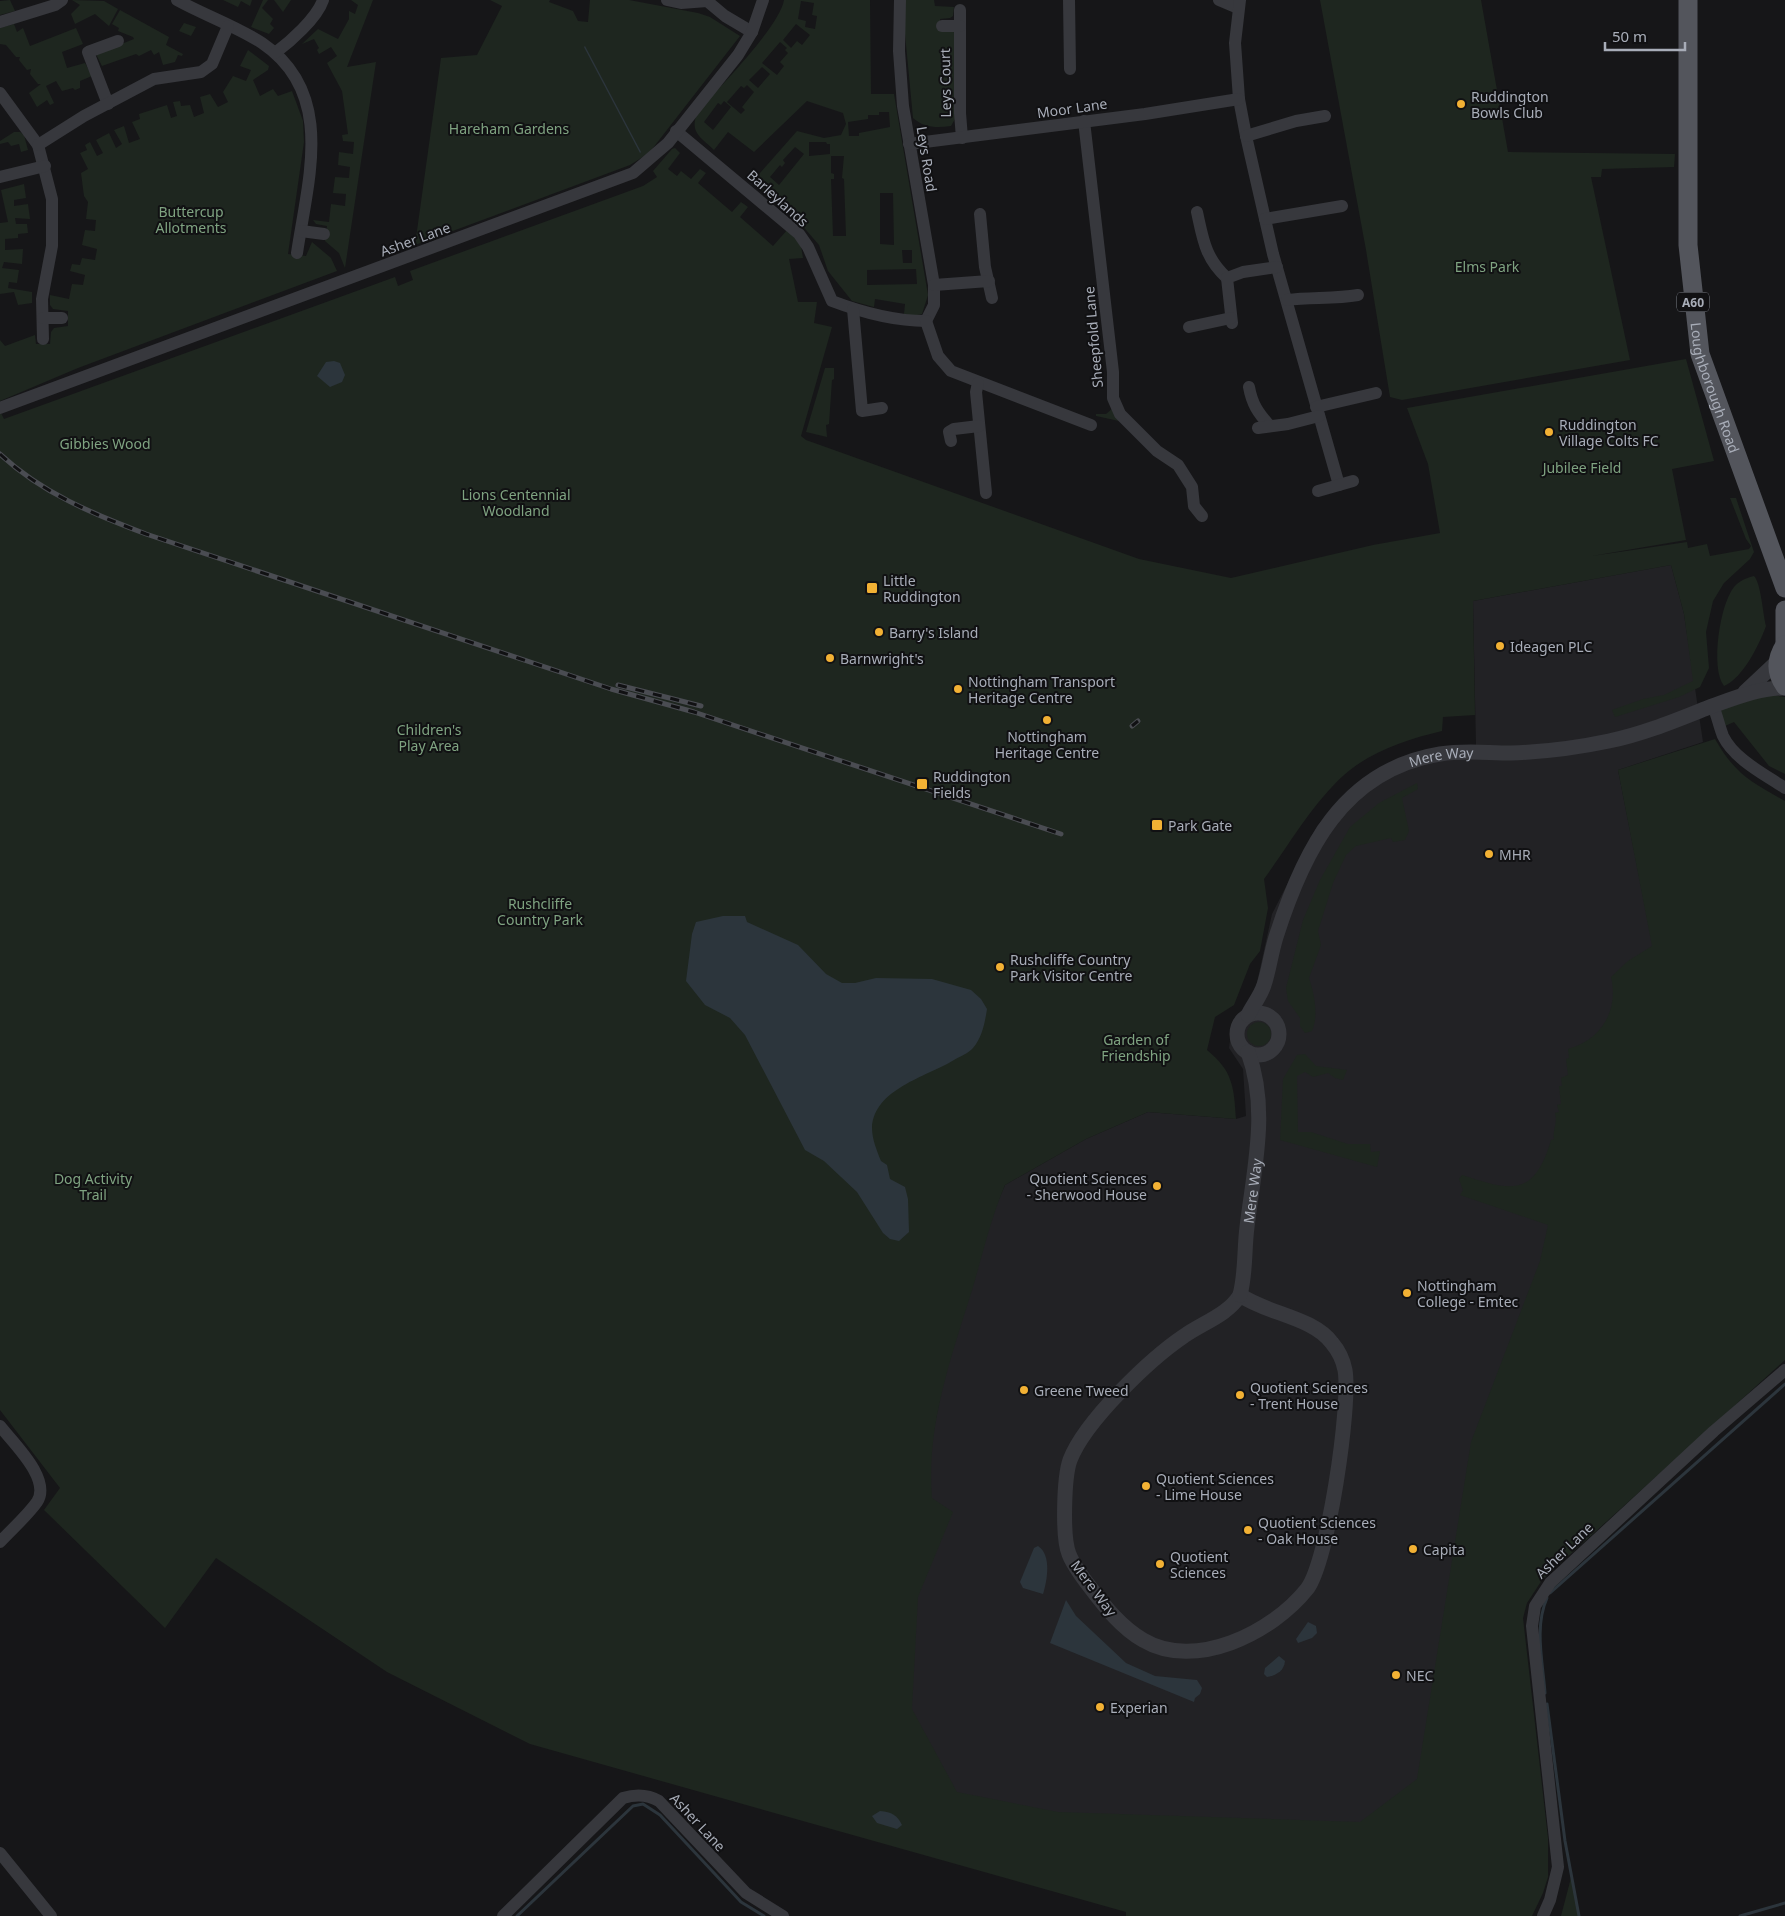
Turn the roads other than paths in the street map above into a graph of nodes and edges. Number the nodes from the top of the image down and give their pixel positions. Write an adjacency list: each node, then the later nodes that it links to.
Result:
1 (62, 0): 12 (street)
2 (177, 0): 13 (street)
3 (323, 0): 18 (street)
4 (667, 0): 16 (street)
5 (763, 0): 16 (street, Asher Lane)
6 (900, 0): 29 (street, Leys Road)
7 (1068, 0): 19 (street)
8 (1219, 0): 10 (street)
9 (1688, 0): 70 (main road, Loughborough Road / A60)
10 (1239, 4): 21 (street)
11 (960, 10): 15 (street, Leys Court)
12 (0, 22)
13 (228, 26): 18 (street); 22 (street)
14 (942, 26): 15 (street)
15 (960, 26): 27 (street, Leys Court)
16 (752, 32): 25 (street, Asher Lane)
17 (118, 41): 22 (street)
18 (275, 53): 38 (street)
19 (1070, 69)
20 (0, 93): 28 (street)
21 (1239, 99): 24 (street, Moor Lane); 26 (street)
22 (108, 104): 28 (street)
23 (1325, 116): 26 (street)
24 (1084, 122): 27 (street, Moor Lane); 69 (street, Sheepfold Lane)
25 (676, 131): 49 (street, Barleylands); 59 (street, Asher Lane)
26 (1246, 136): 35 (street)
27 (962, 138): 29 (street, Moor Lane)
28 (43, 141): 30 (street)
29 (909, 144): 44 (street, Leys Road)
30 (45, 166): 31 (street); 51 (street)
31 (0, 177)
32 (1342, 206): 35 (street)
33 (1197, 212): 37 (street)
34 (980, 214): 43 (street)
35 (1265, 219): 41 (street)
36 (1214, 225): 37 (street)
37 (1201, 230): 42 (street)
38 (301, 231): 39 (street); 40 (street)
39 (324, 234)
40 (297, 253)
41 (1277, 267): 42 (street); 47 (street)
42 (1227, 278): 50 (street)
43 (989, 281): 44 (street); 46 (street)
44 (934, 285): 53 (street, Leys Road)
45 (1358, 295): 47 (street)
46 (992, 298)
47 (1288, 300): 61 (street)
48 (1244, 306): 50 (street)
49 (853, 309): 53 (street, Barleylands); 60 (street)
50 (1231, 316): 54 (street)
51 (43, 318): 52 (street); 55 (street)
52 (62, 318)
53 (926, 321): 56 (street)
54 (1189, 327)
55 (43, 339)
56 (978, 383): 62 (street); 63 (street)
57 (1249, 386): 61 (street)
58 (1376, 393): 61 (street)
59 (0, 408)
60 (882, 408)
61 (1317, 412): 66 (street)
62 (1091, 425)
63 (979, 426): 64 (street); 68 (street)
64 (951, 441)
65 (1353, 481): 66 (street)
66 (1339, 485): 67 (street)
67 (1318, 491)
68 (986, 493)
69 (1202, 516)
70 (1785, 588)
71 (1785, 610): 72 (main road)
72 (1783, 649): 73 (main road); 74 (street, Mere Way)
73 (1785, 687): 74 (street, Mere Way)
74 (1744, 693): 75 (street, Mere Way)
75 (1713, 706): 76 (street); 77 (street, Mere Way)
76 (1785, 788)
77 (1264, 987): 78 (street, Mere Way); 79 (street, Mere Way)
78 (1248, 1015): 79 (street); 80 (street)
79 (1270, 1016): 81 (street)
80 (1248, 1052): 81 (street); 82 (street, Mere Way)
81 (1270, 1052): 82 (street, Mere Way)
82 (1258, 1087): 83 (street, Mere Way)
83 (1240, 1295): 83 (street, Mere Way)
84 (1785, 1370): 91 (street, Asher Lane)
85 (0, 1426): 86 (street)
86 (0, 1542)
87 (0, 1853): 88 (street)
88 (51, 1916)
89 (503, 1916): 90 (street, Asher Lane)
90 (783, 1916)
91 (1543, 1916)

